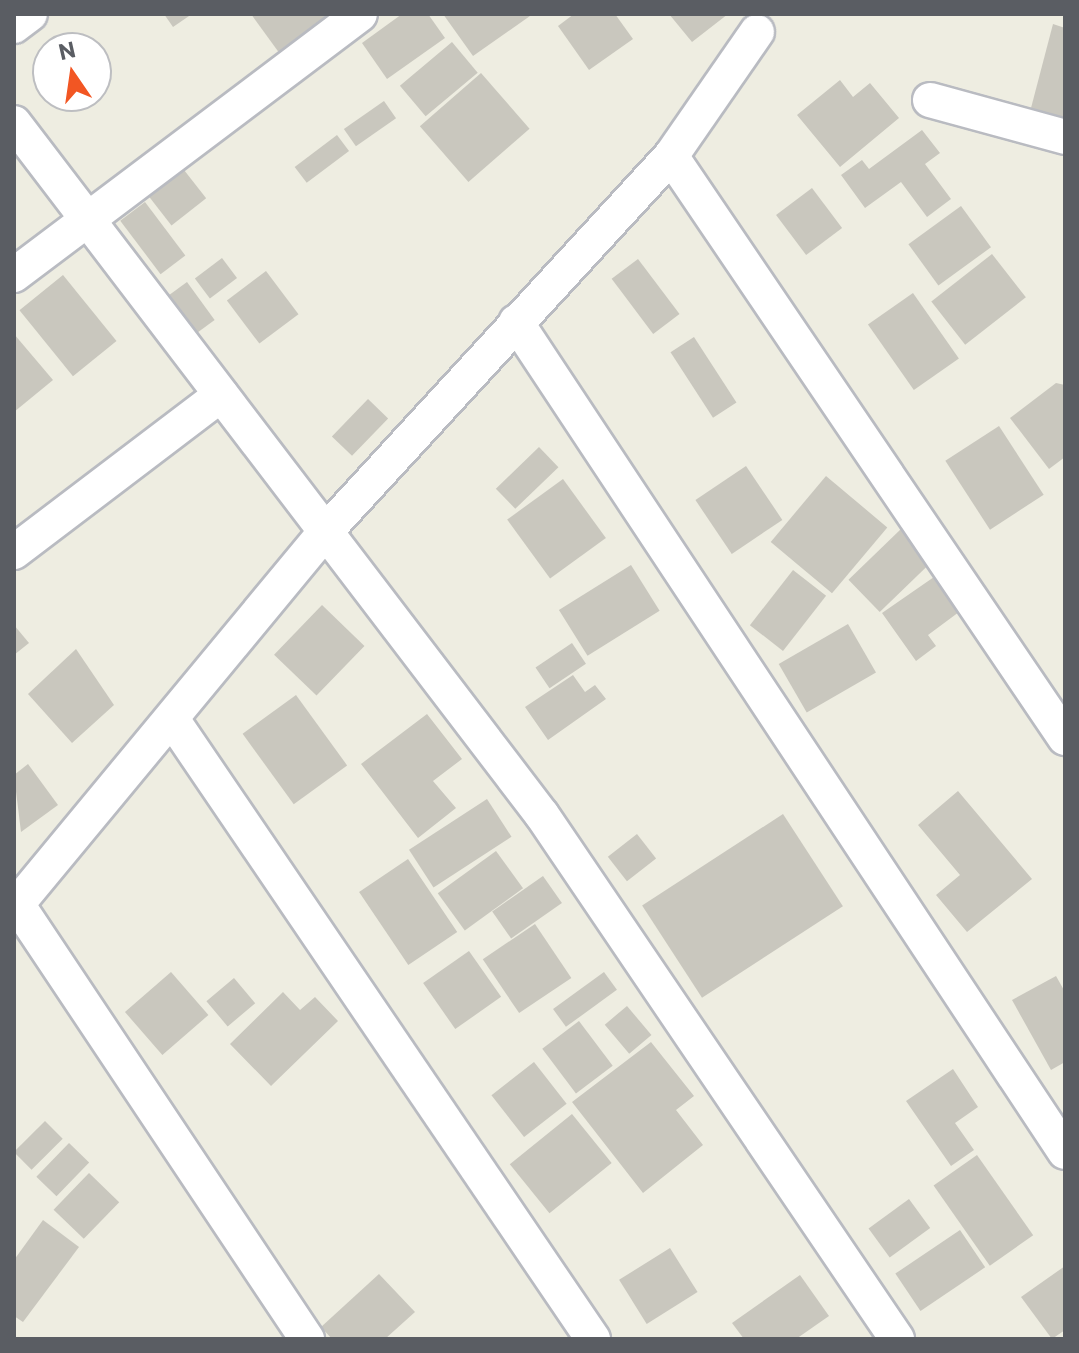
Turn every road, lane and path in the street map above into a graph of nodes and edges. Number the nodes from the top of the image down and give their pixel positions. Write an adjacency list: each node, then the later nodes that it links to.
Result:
1 (30, 14): 3 (street)
2 (360, 14): 9 (street)
3 (14, 26)
4 (757, 32): 8 (street)
5 (930, 100): 7 (street)
6 (14, 123): 9 (street)
7 (1065, 137)
8 (671, 156): 11 (street); 16 (street)
9 (88, 219): 10 (street); 12 (street)
10 (14, 275)
11 (516, 322): 13 (street); 18 (street)
12 (221, 395): 13 (street); 14 (street)
13 (326, 531): 15 (street); 21 (street)
14 (14, 552)
15 (174, 722): 17 (street); 20 (street)
16 (1065, 738)
17 (16, 906): 19 (street)
18 (1065, 1152)
19 (307, 1339)
20 (593, 1339)
21 (897, 1339)

